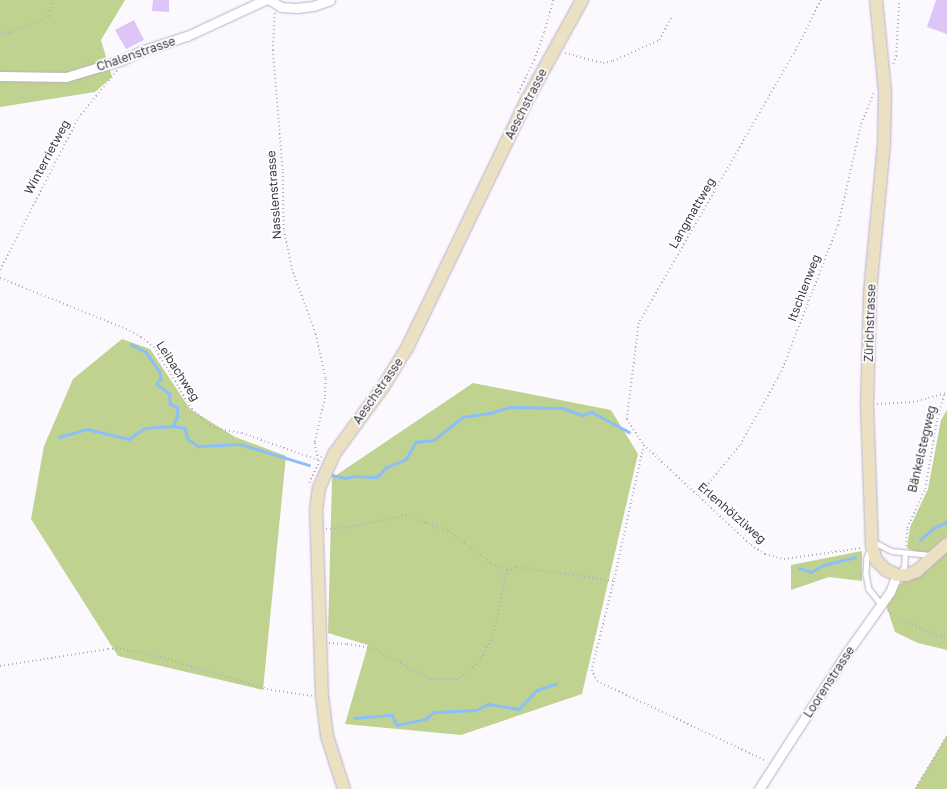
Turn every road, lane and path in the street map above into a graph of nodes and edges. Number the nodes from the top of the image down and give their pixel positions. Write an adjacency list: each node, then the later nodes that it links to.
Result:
1 (53, 0): 11 (path)
2 (265, 0): 13 (street, Chalenstrasse)
3 (330, 0): 9 (street)
4 (553, 0): 17 (path)
5 (582, 0): 12 (main road, Aeschstrasse)
6 (820, 0): 22 (path, Langmattweg)
7 (876, 0): 21 (main road, Zürichstrasse)
8 (899, 0): 14 (path)
9 (273, 2): 24 (path, Nasslenstrasse)
10 (671, 18): 12 (path)
11 (0, 32)
12 (554, 49): 24 (main road, Aeschstrasse)
13 (122, 60): 15 (street, Chalenstrasse); 18 (path, Winterrietweg)
14 (891, 71)
15 (0, 76)
16 (875, 89): 26 (path, Itschlenweg)
17 (515, 99)
18 (0, 270)
19 (0, 278): 24 (path, Leibachweg)
20 (946, 393): 21 (path, Bänkelstegweg); 30 (path, Bänkelstegweg)
21 (867, 404): 28 (main road, Zürichstrasse)
22 (644, 445): 26 (path, Erlenhölzliweg); 34 (path)
23 (322, 454): 24 (path)
24 (322, 464): 25 (path); 27 (main road, Aeschstrasse)
25 (308, 488)
26 (698, 496): 28 (path, Erlenhölzliweg)
27 (316, 530): 32 (path); 37 (main road, Aeschstrasse)
28 (871, 544): 30 (lane); 33 (main road, Zürichstrasse); 35 (lane)
29 (947, 544): 31 (main road)
30 (905, 554): 31 (lane); 33 (lane)
31 (934, 555): 33 (main road)
32 (507, 570): 34 (path); 37 (path)
33 (897, 575): 35 (street, Loorenstrasse)
34 (614, 581): 41 (path)
35 (881, 604): 36 (path); 41 (street, Loorenstrasse)
36 (947, 638)
37 (322, 643): 42 (main road, Aeschstrasse)
38 (0, 666): 39 (path)
39 (313, 689)
40 (947, 736): 44 (path)
41 (775, 765): 43 (street, Loorenstrasse)
42 (344, 789)
43 (759, 789)
44 (915, 789)

